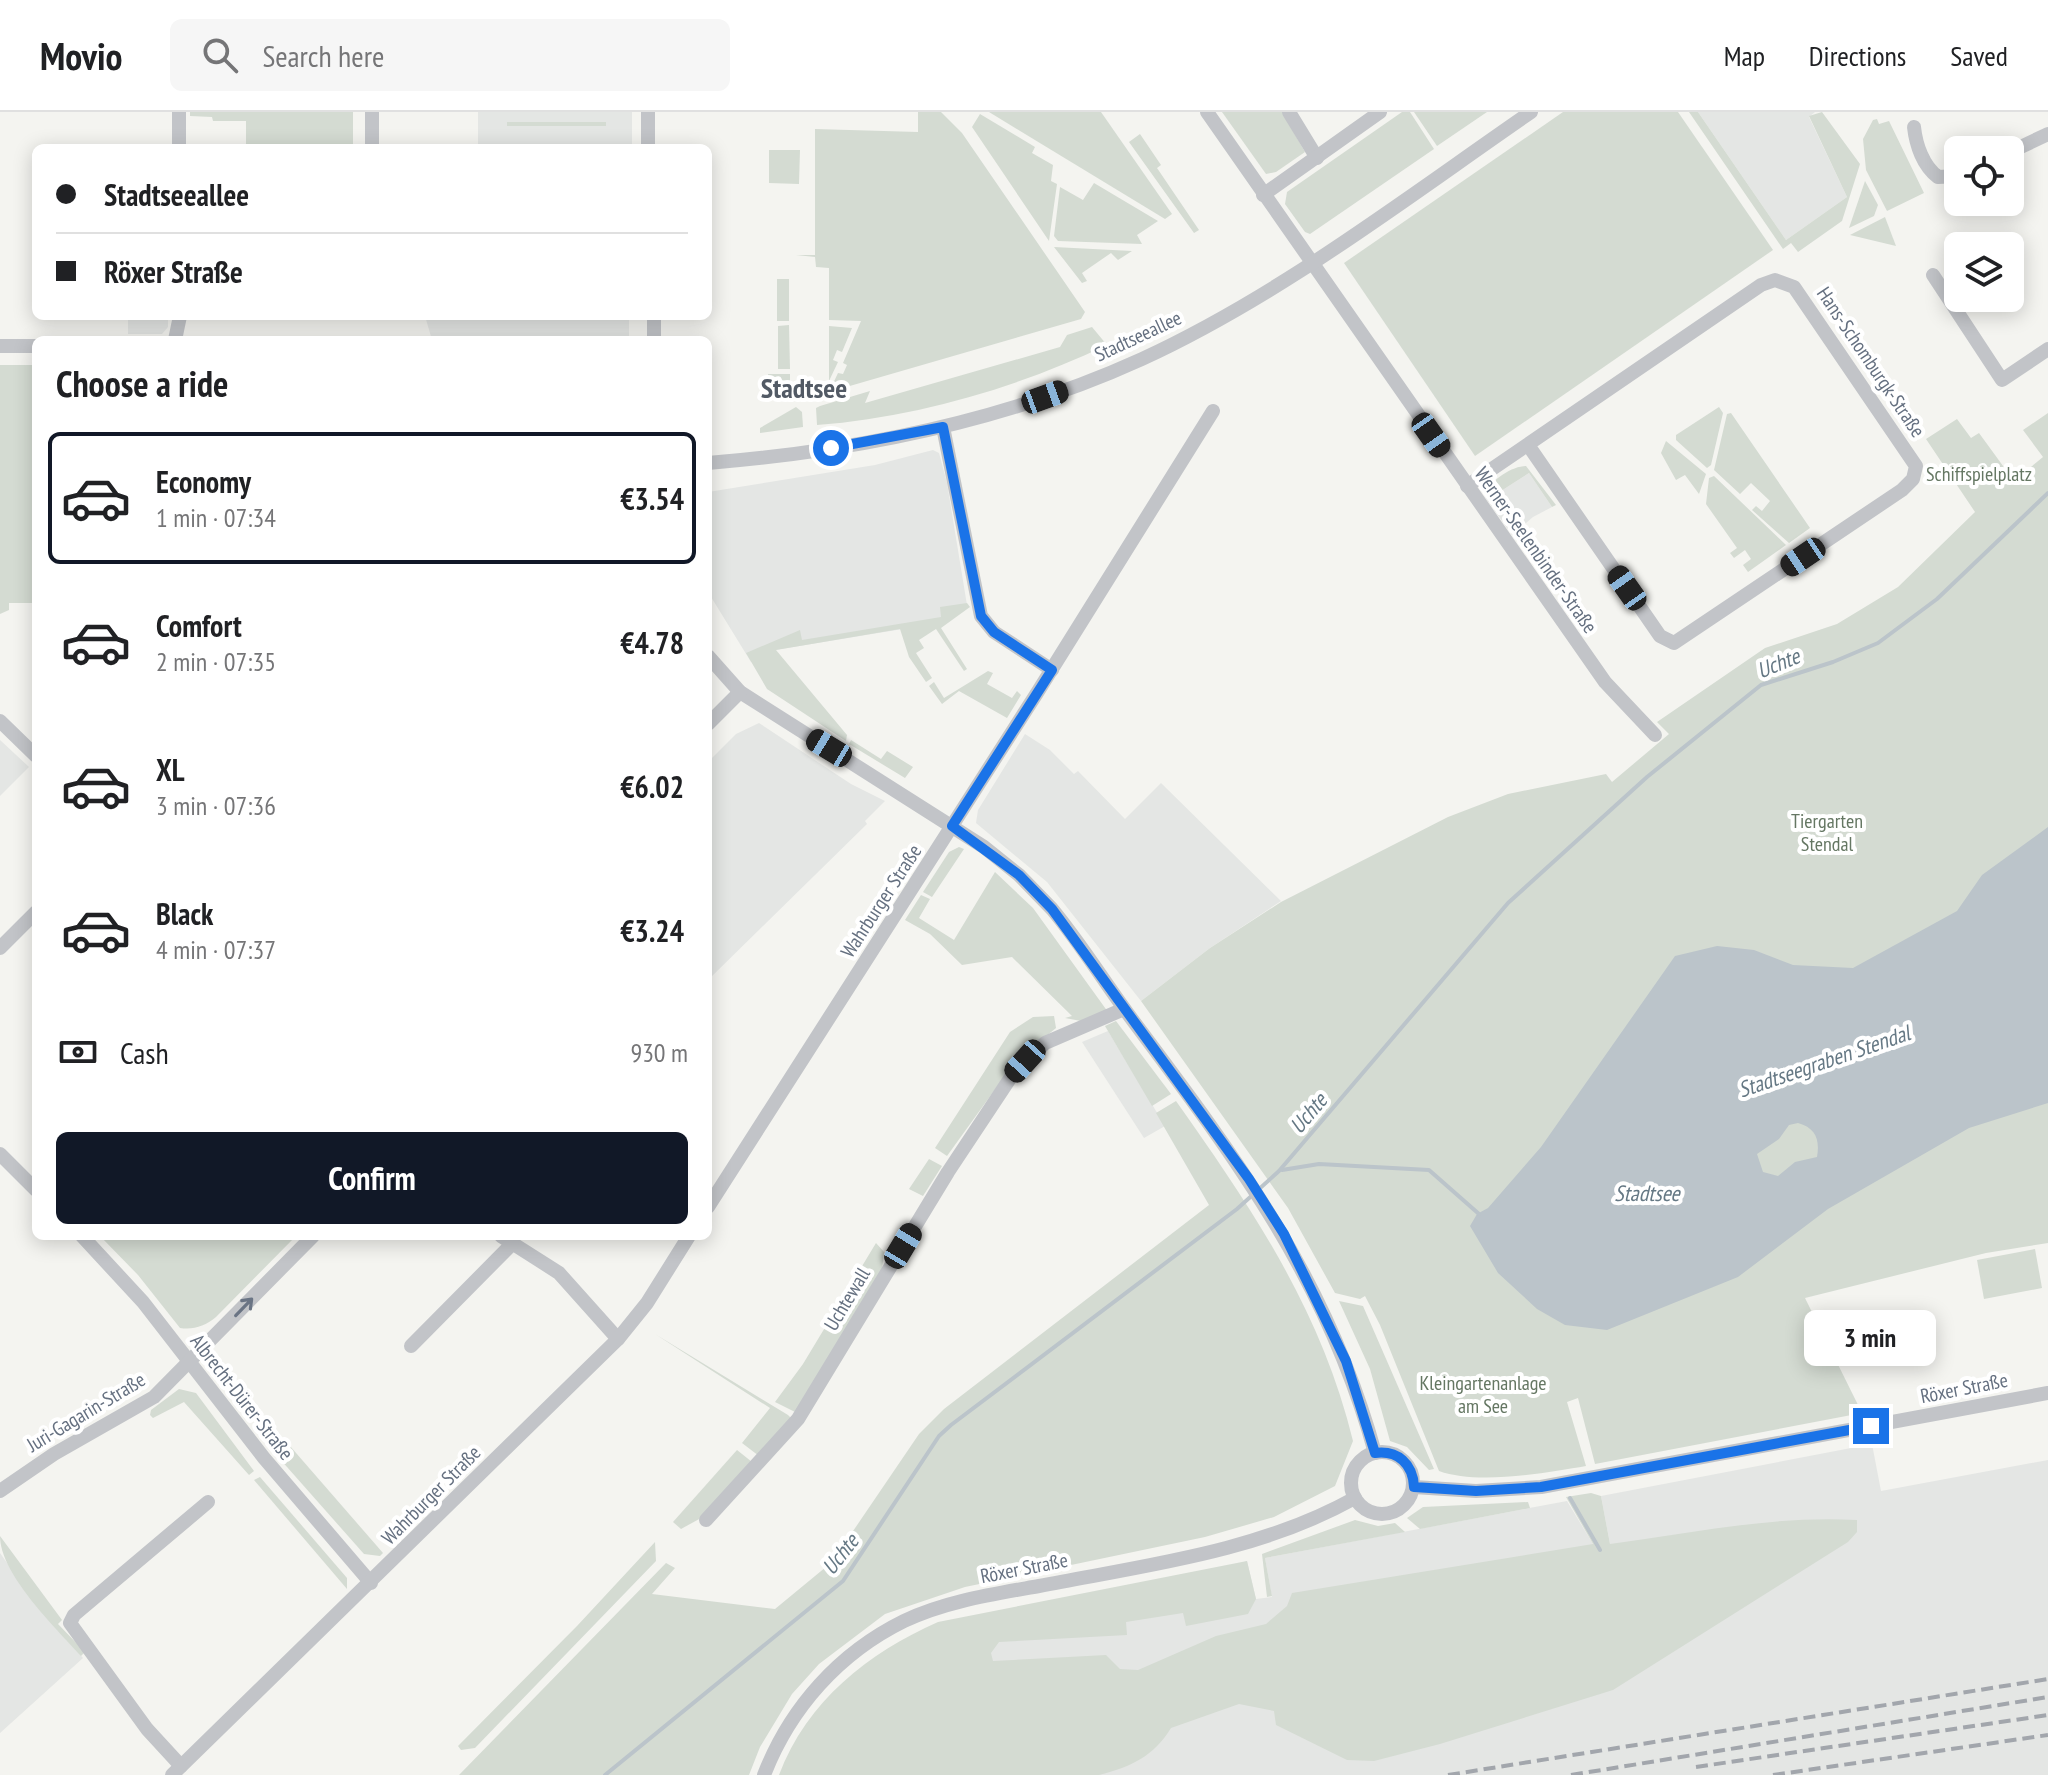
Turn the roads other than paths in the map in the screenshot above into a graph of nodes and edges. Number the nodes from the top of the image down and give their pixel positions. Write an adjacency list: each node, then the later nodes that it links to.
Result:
1 (179, 112): 10 (street)
2 (372, 112): 11 (street)
3 (648, 112): 12 (street)
4 (1207, 112): 16 (street, Werner-Seelenbinder-Straße)
5 (1289, 112): 14 (street)
6 (1380, 112): 14 (street)
7 (1531, 112): 17 (street, Stadtseeallee)
8 (1914, 127): 15 (street)
9 (2048, 134): 13 (street)
10 (179, 144)
11 (372, 144)
12 (648, 144)
13 (2024, 145)
14 (1317, 158): 16 (street)
15 (1944, 178)
16 (1263, 195): 17 (street, Werner-Seelenbinder-Straße)
17 (1310, 262): 23 (street, Stadtseeallee); 26 (street, Werner-Seelenbinder-Straße)
18 (1933, 275): 21 (street)
19 (0, 346): 20 (street)
20 (32, 346)
21 (2048, 349)
22 (1213, 411): 28 (street, Wahrburger Straße)
23 (943, 427): 25 (street, Stadtseeallee); 28 (street)
24 (1528, 445): 24 (street, Hans-Schomburgk-Straße); 26 (street, Hans-Schomburgk-Straße)
25 (712, 462)
26 (1467, 486): 32 (street, Werner-Seelenbinder-Straße)
27 (712, 660): 29 (street)
28 (1052, 670): 34 (street, Wahrburger Straße)
29 (740, 692): 30 (street); 34 (street)
30 (712, 720)
31 (0, 721): 33 (street)
32 (1655, 735)
33 (32, 752)
34 (952, 826): 37 (street); 40 (street, Wahrburger Straße)
35 (32, 916): 36 (street)
36 (0, 948)
37 (1124, 1009): 49 (street); 54 (street, Uchtewall)
38 (0, 1154): 39 (street)
39 (32, 1186)
40 (712, 1201)
41 (86, 1240): 47 (street, Albrecht-Dürer-Straße)
42 (309, 1240): 47 (street, Juri-Gagarin-Straße, one-way to 42)
43 (506, 1240): 45 (street); 46 (street)
44 (686, 1240): 45 (street, Wahrburger Straße)
45 (618, 1339): 55 (street, Wahrburger Straße)
46 (411, 1346)
47 (190, 1363): 51 (street, Juri-Gagarin-Straße); 55 (street, Albrecht-Dürer-Straße)
48 (2048, 1393): 50 (street, Röxer Straße)
49 (1375, 1453): 50 (street); 52 (street)
50 (1414, 1487): 52 (street)
51 (0, 1491)
52 (1355, 1498): 57 (street, Röxer Straße)
53 (208, 1502): 56 (street, Wahrburger Straße)
54 (706, 1520)
55 (371, 1583): 56 (street, Wahrburger Straße)
56 (176, 1770)
57 (764, 1775)

